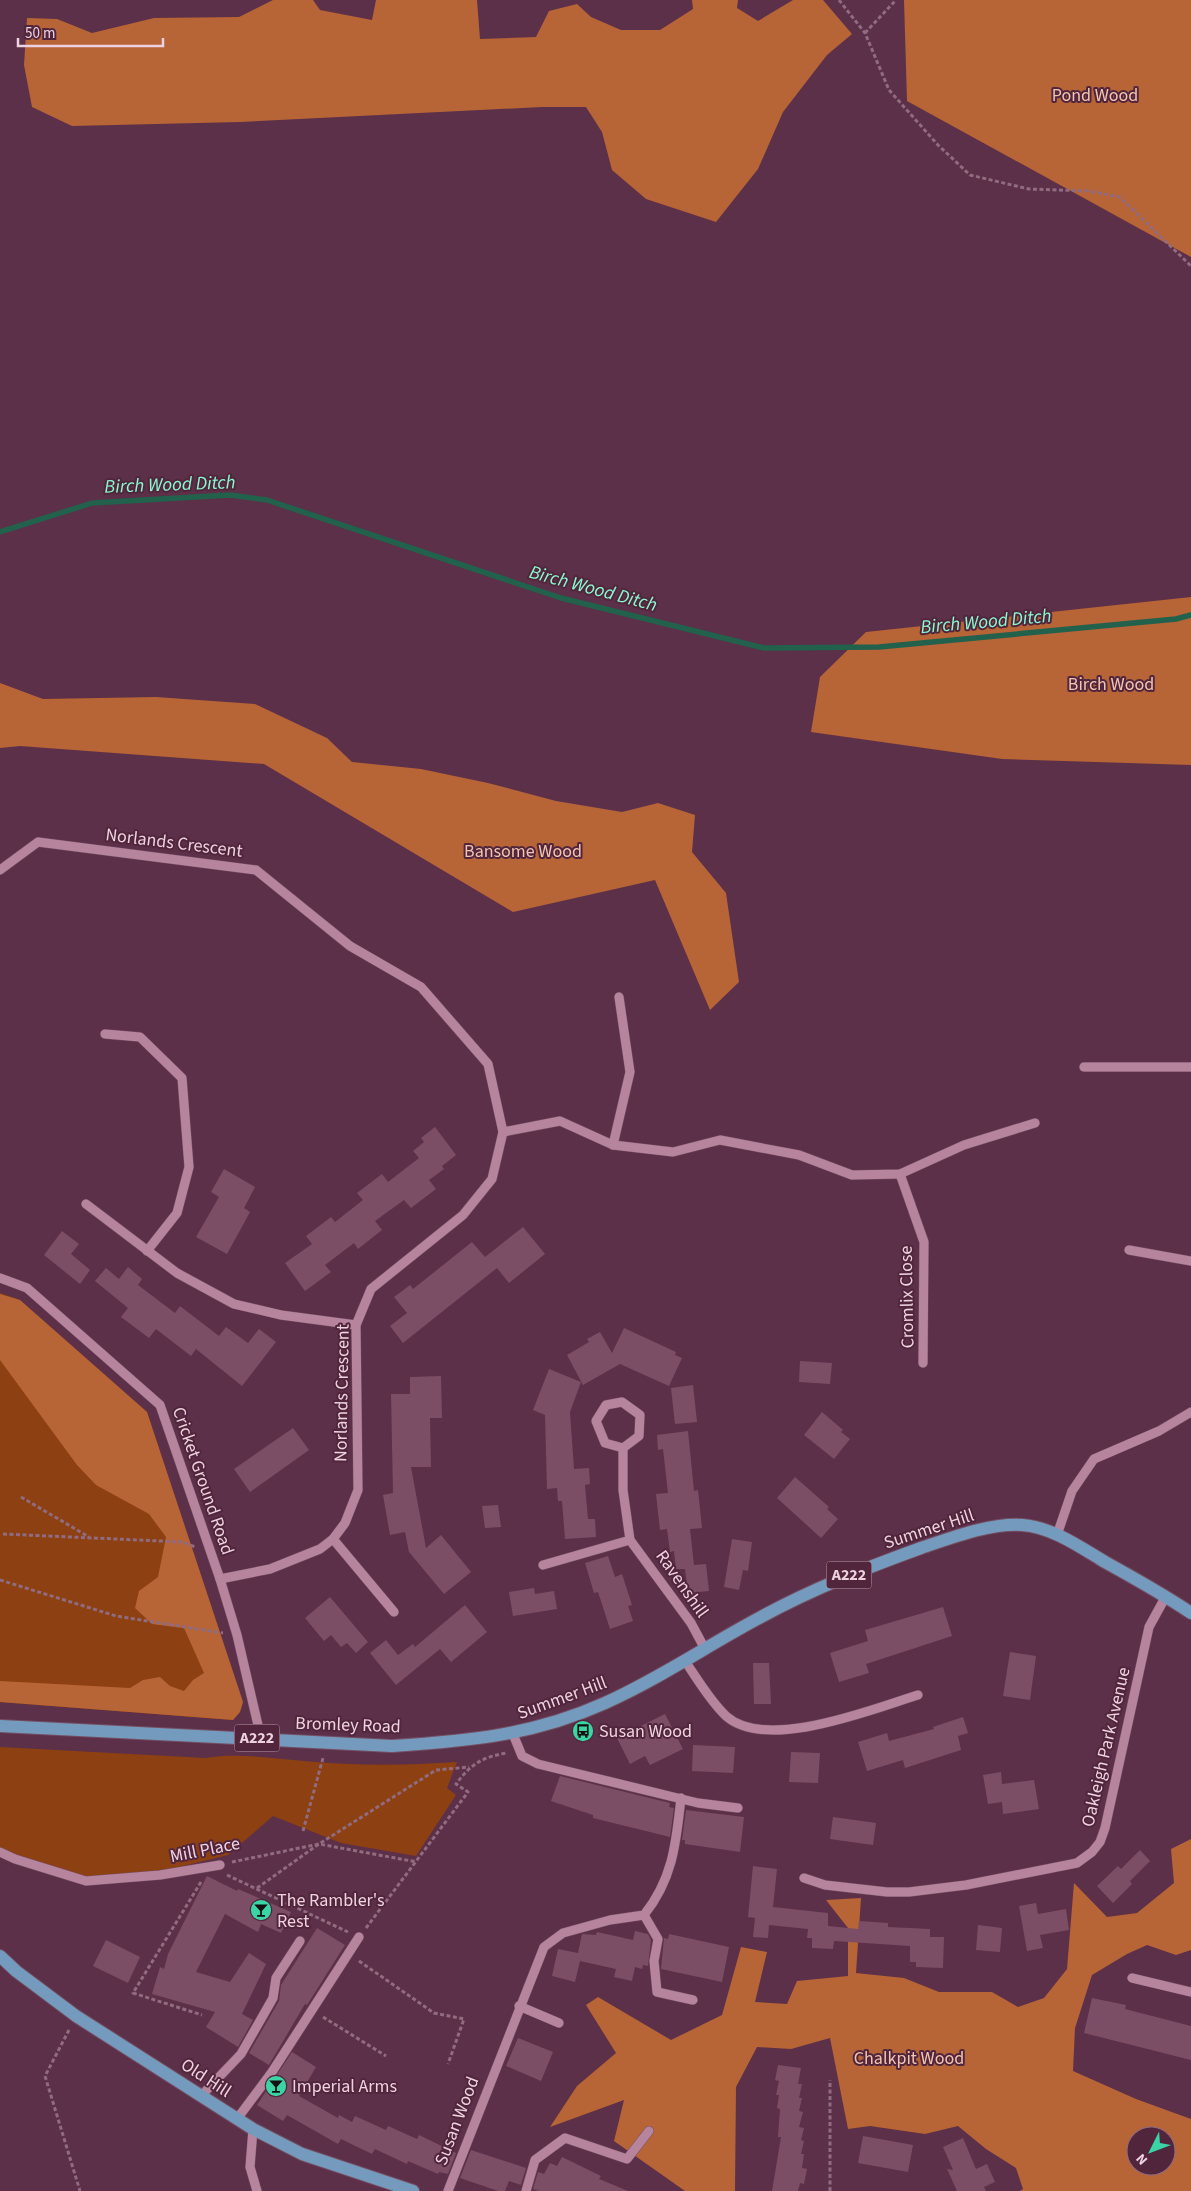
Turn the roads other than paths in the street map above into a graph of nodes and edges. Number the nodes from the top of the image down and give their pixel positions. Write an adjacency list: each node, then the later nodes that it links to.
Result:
1 (0, 870): 7 (street, Norlands Crescent)
2 (619, 997): 8 (street)
3 (105, 1034): 12 (street)
4 (1084, 1066): 5 (street)
5 (1191, 1067)
6 (1035, 1123): 9 (street)
7 (504, 1132): 8 (street); 15 (street, Norlands Crescent)
8 (613, 1145): 9 (street)
9 (900, 1174): 16 (street, Cromlix Close)
10 (86, 1204): 12 (street)
11 (1129, 1250): 13 (street)
12 (147, 1251): 15 (street)
13 (1191, 1261)
14 (0, 1278): 23 (street, Cricket Ground Road)
15 (356, 1325): 20 (street, Norlands Crescent)
16 (923, 1363)
17 (1191, 1412): 19 (street)
18 (623, 1448): 18 (street); 21 (street, Ravenshill)
19 (1057, 1534): 24 (main road, Summer Hill / A222); 27 (main road, Summer Hill / A222)
20 (333, 1539): 23 (street, Norlands Crescent); 25 (street)
21 (630, 1540): 22 (street); 27 (street, Ravenshill)
22 (543, 1564)
23 (220, 1580): 32 (street, Cricket Ground Road)
24 (1166, 1596): 26 (main road, Summer Hill / A222); 37 (street, Oakleigh Park Avenue)
25 (394, 1612)
26 (1191, 1613)
27 (705, 1649): 28 (main road, Summer Hill / A222)
28 (685, 1661): 29 (street); 31 (main road, Summer Hill / A222)
29 (918, 1696)
30 (0, 1726): 32 (main road, Bromley Road / A222)
31 (514, 1734): 32 (main road, Bromley Road / A222); 33 (street)
32 (261, 1738)
33 (681, 1798): 34 (street); 38 (street)
34 (738, 1808)
35 (0, 1852): 36 (street, Mill Place)
36 (220, 1865)
37 (804, 1878)
38 (644, 1915): 44 (street); 45 (street, Susan Wood)
39 (359, 1937): 48 (street)
40 (300, 1940): 47 (street)
41 (0, 1956): 47 (main road, Old Hill)
42 (1132, 1978): 43 (street)
43 (1191, 1992)
44 (693, 2000)
45 (519, 2006): 46 (street); 53 (street, Susan Wood)
46 (559, 2023)
47 (201, 2096): 48 (main road, Old Hill)
48 (237, 2119): 49 (main road, Old Hill)
49 (253, 2129): 51 (street); 52 (main road, Old Hill)
50 (648, 2131): 54 (street)
51 (257, 2191)
52 (413, 2191)
53 (448, 2191)
54 (526, 2191)

